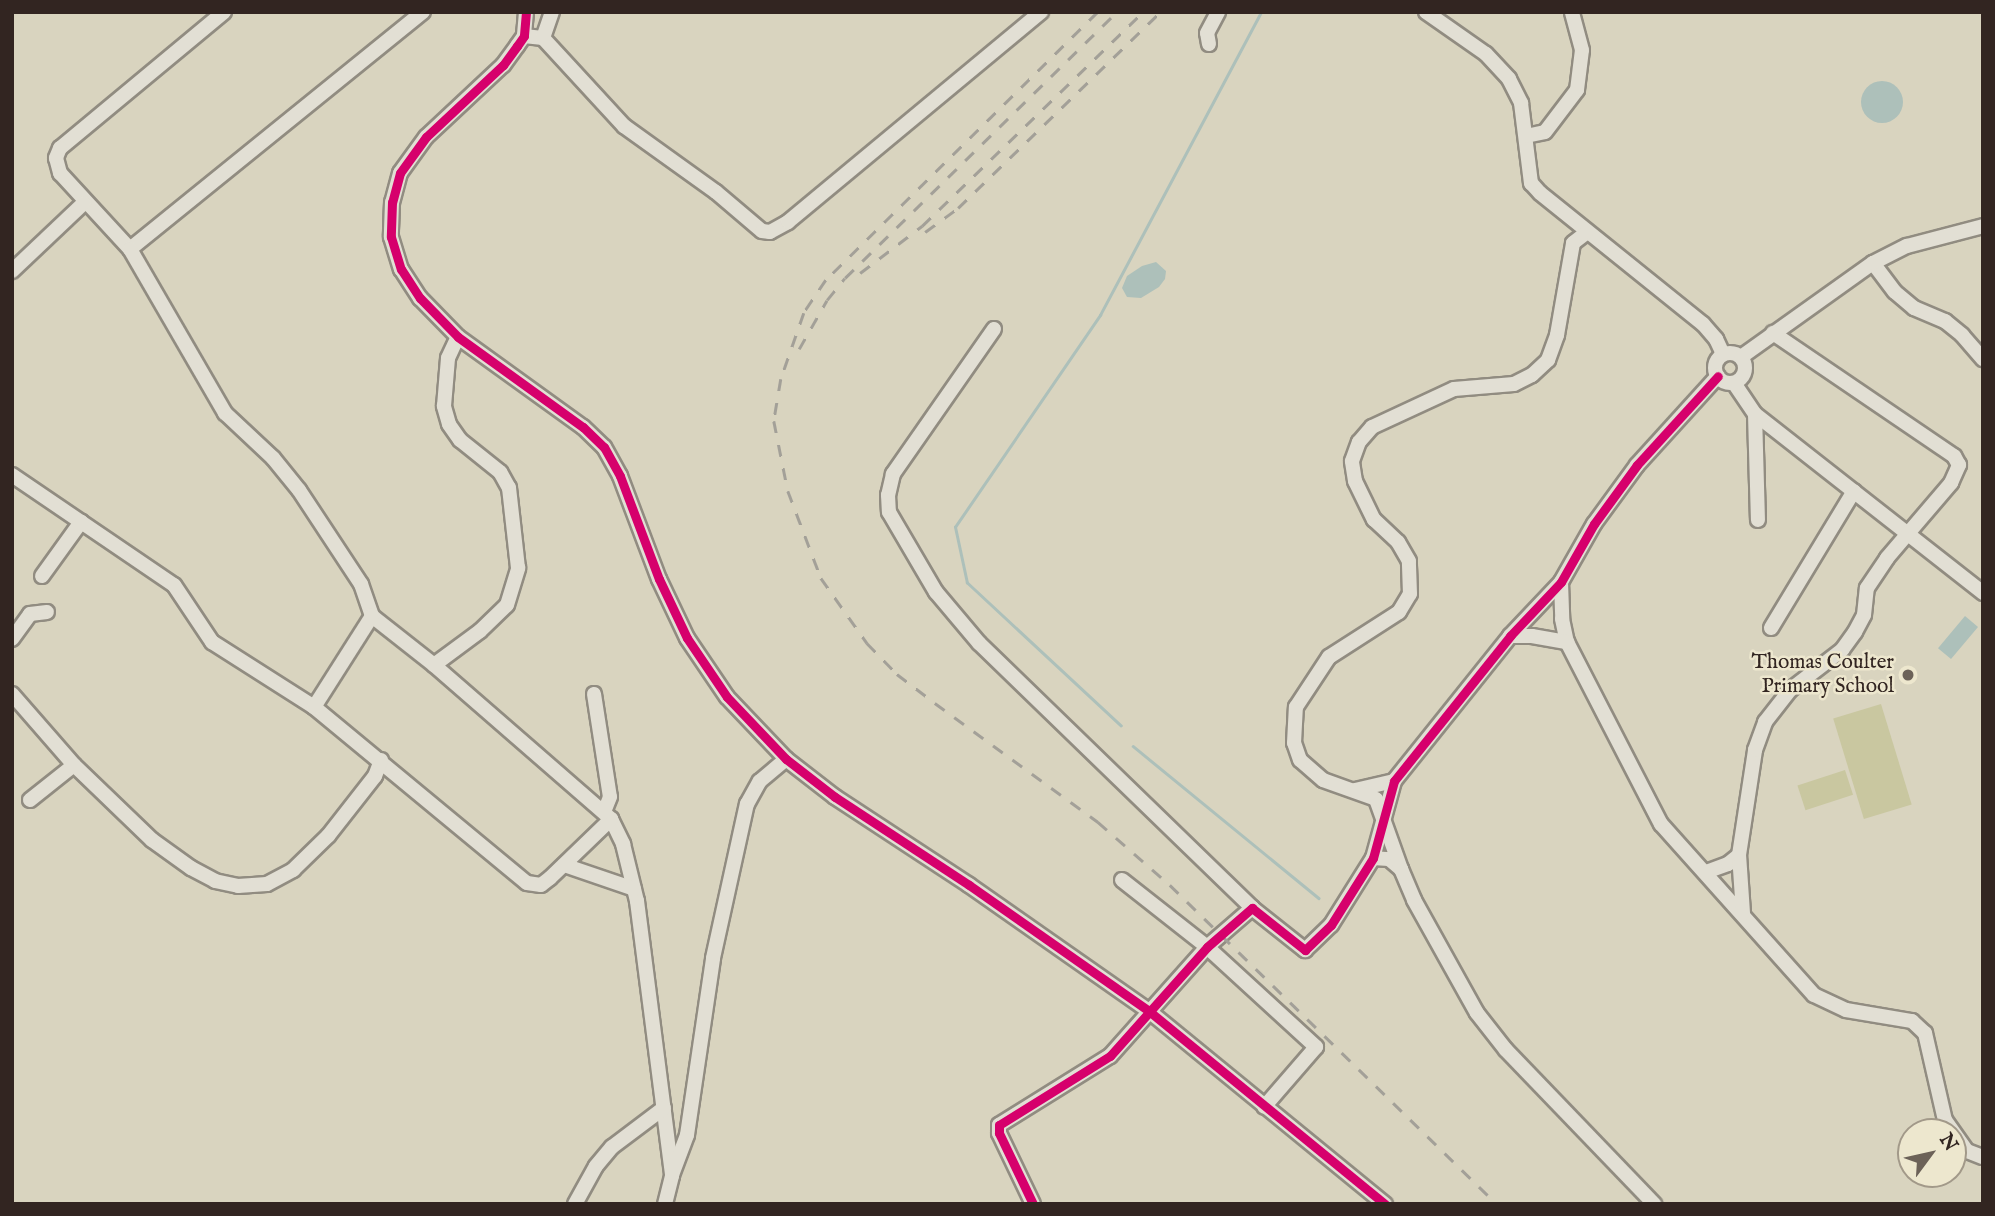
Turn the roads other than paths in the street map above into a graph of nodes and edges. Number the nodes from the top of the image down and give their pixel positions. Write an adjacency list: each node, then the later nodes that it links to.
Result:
1 (224, 12): 13 (street)
2 (423, 12): 16 (street)
3 (526, 12): 9 (street)
4 (552, 12): 10 (street)
5 (1041, 12): 10 (street)
6 (1218, 12): 11 (street)
7 (1426, 12): 12 (street)
8 (1572, 12): 12 (street)
9 (524, 36): 10 (street); 21 (street)
10 (543, 38)
11 (1209, 44)
12 (1526, 136): 15 (street)
13 (84, 203): 16 (street); 18 (street)
14 (1983, 226): 17 (street)
15 (1586, 233): 22 (street); 50 (street)
16 (130, 249): 37 (street)
17 (1873, 263): 20 (street); 24 (street)
18 (12, 271)
19 (993, 329): 61 (street)
20 (1773, 333): 23 (street); 32 (street)
21 (458, 337): 42 (street); 46 (street)
22 (1723, 354): 23 (street); 25 (street)
23 (1741, 357): 26 (street)
24 (1983, 359)
25 (1718, 376): 26 (street); 34 (street)
26 (1734, 383): 27 (street)
27 (1755, 414): 29 (street); 30 (street)
28 (12, 475): 31 (street)
29 (1854, 491): 32 (street); 38 (street)
30 (1758, 520)
31 (81, 522): 33 (street); 45 (street)
32 (1908, 534): 35 (street); 54 (street)
33 (42, 576)
34 (1561, 582): 39 (street); 41 (street)
35 (1983, 593)
36 (47, 612): 40 (street)
37 (372, 616): 42 (street); 45 (street)
38 (1771, 628)
39 (1510, 636): 41 (street); 49 (street)
40 (12, 639)
41 (1567, 642): 58 (street)
42 (434, 665): 52 (street)
43 (12, 694): 48 (street)
44 (594, 694): 52 (street)
45 (314, 707): 47 (street)
46 (786, 759): 64 (street); 68 (street)
47 (381, 760): 48 (street); 56 (street)
48 (74, 765): 51 (street)
49 (1394, 781): 50 (street); 53 (street)
50 (1355, 790): 53 (street)
51 (30, 800)
52 (607, 816): 56 (street); 60 (street)
53 (1383, 819): 55 (street); 57 (street)
54 (1739, 855): 58 (street); 62 (street)
55 (1373, 858): 57 (street); 61 (street)
56 (564, 865): 60 (street)
57 (1401, 869): 73 (street)
58 (1706, 872): 62 (street)
59 (1122, 880): 63 (street)
60 (634, 889): 66 (street)
61 (1252, 908): 63 (street)
62 (1743, 913): 67 (street)
63 (1207, 947): 64 (street); 65 (street)
64 (1149, 1012): 65 (street); 71 (street)
65 (1264, 1107): 72 (street)
66 (664, 1108): 68 (street); 69 (street)
67 (1983, 1157)
68 (672, 1176): 70 (street)
69 (575, 1204)
70 (665, 1204)
71 (1033, 1204)
72 (1385, 1204)
73 (1654, 1204)

